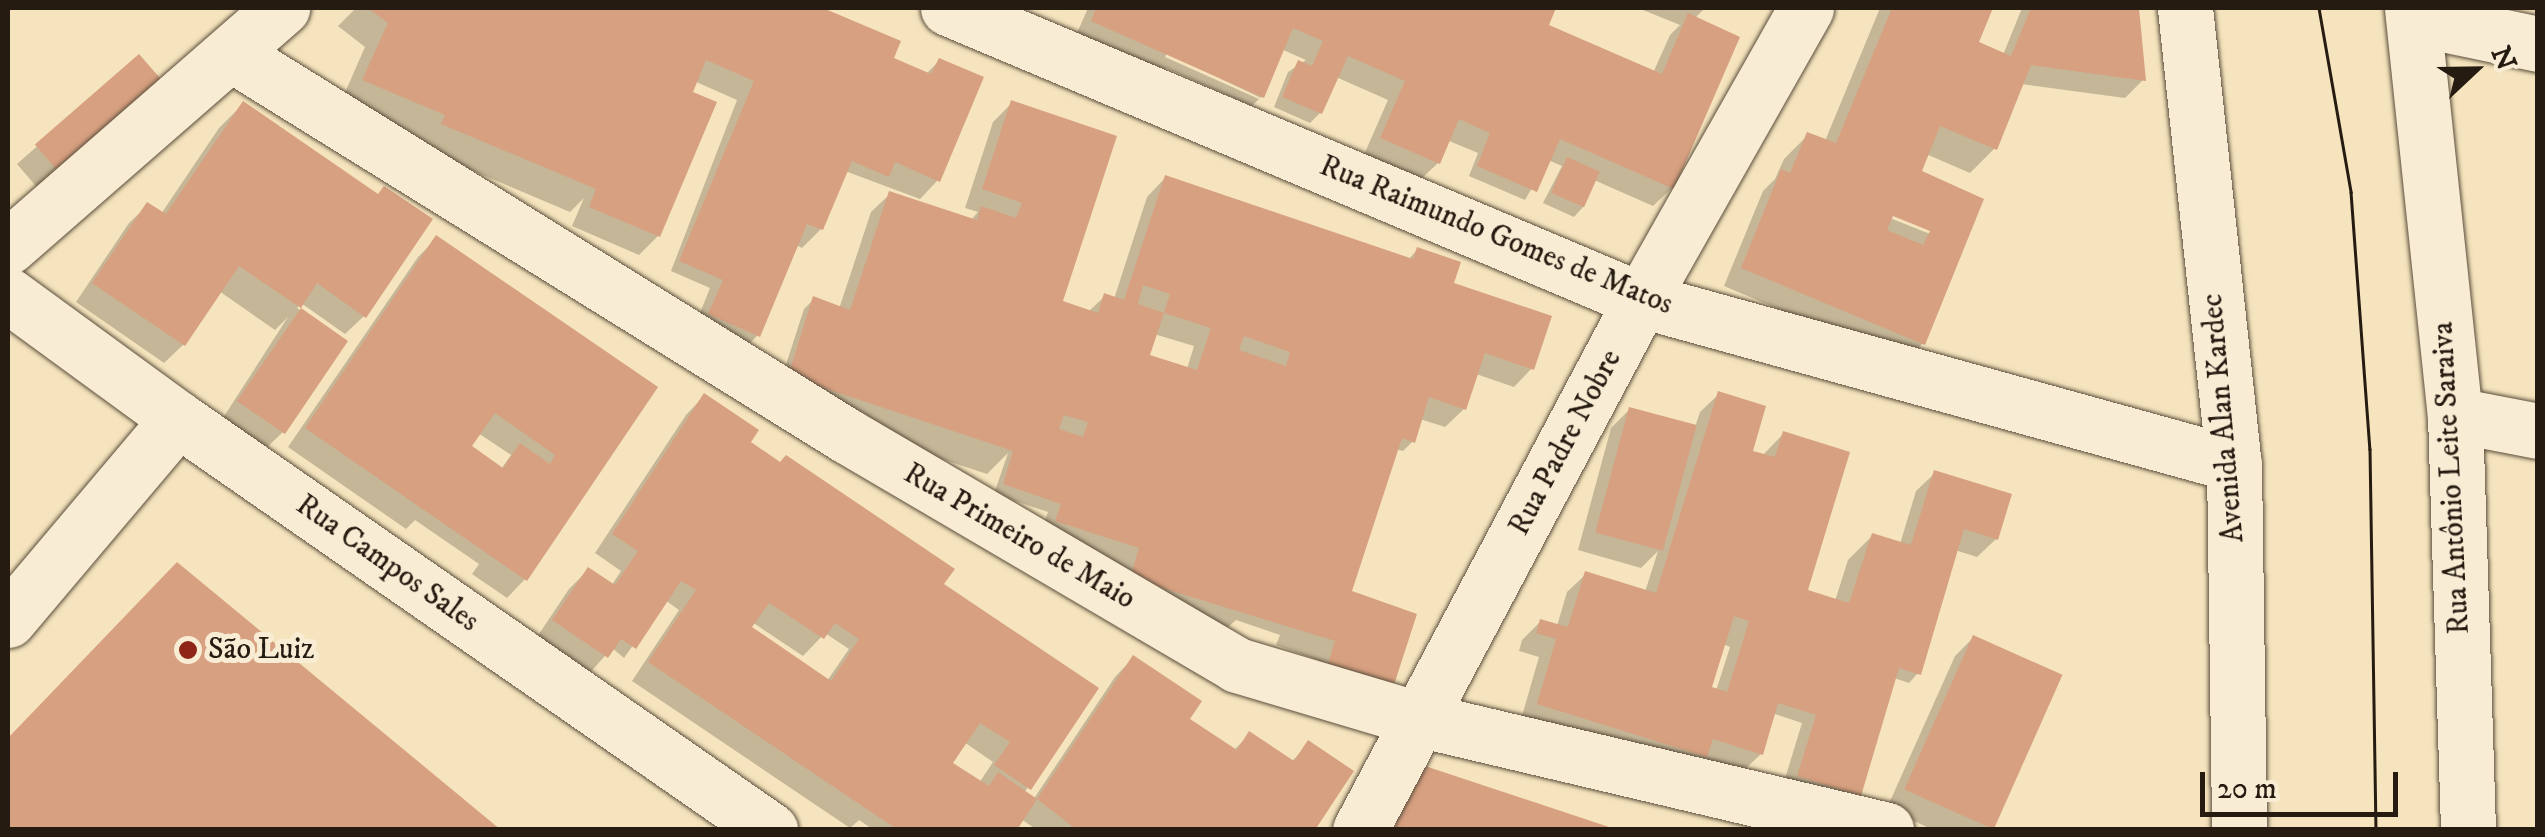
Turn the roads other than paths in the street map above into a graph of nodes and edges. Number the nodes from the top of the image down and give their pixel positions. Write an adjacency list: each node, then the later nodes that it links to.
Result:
1 (282, 8): 7 (street)
2 (1806, 8): 10 (street, Rua Padre Nobre)
3 (2185, 8): 14 (street, Avenida Alan Kardec)
4 (979, 13): 10 (street, Rua Raimundo Gomes de Matos)
5 (2413, 13): 6 (street); 11 (street, Rua Antônio Leite Saraiva)
6 (2538, 44)
7 (232, 55): 8 (street); 16 (street, Rua Primeiro de Maio)
8 (8, 247)
9 (8, 294): 12 (street, Rua Campos Sales)
10 (1641, 300): 14 (street, Rua Raimundo Gomes de Matos); 16 (street, Rua Padre Nobre)
11 (2455, 416): 13 (street); 21 (street, Rua Antônio Leite Saraiva)
12 (178, 419): 15 (street); 17 (street, Rua Campos Sales)
13 (2538, 431)
14 (2234, 464): 20 (street, Avenida Alan Kardec)
15 (8, 620)
16 (1422, 720): 18 (street, Rua Padre Nobre); 19 (street, Rua Primeiro de Maio)
17 (770, 830)
18 (1360, 830)
19 (1886, 830)
20 (2240, 830)
21 (2468, 830)

